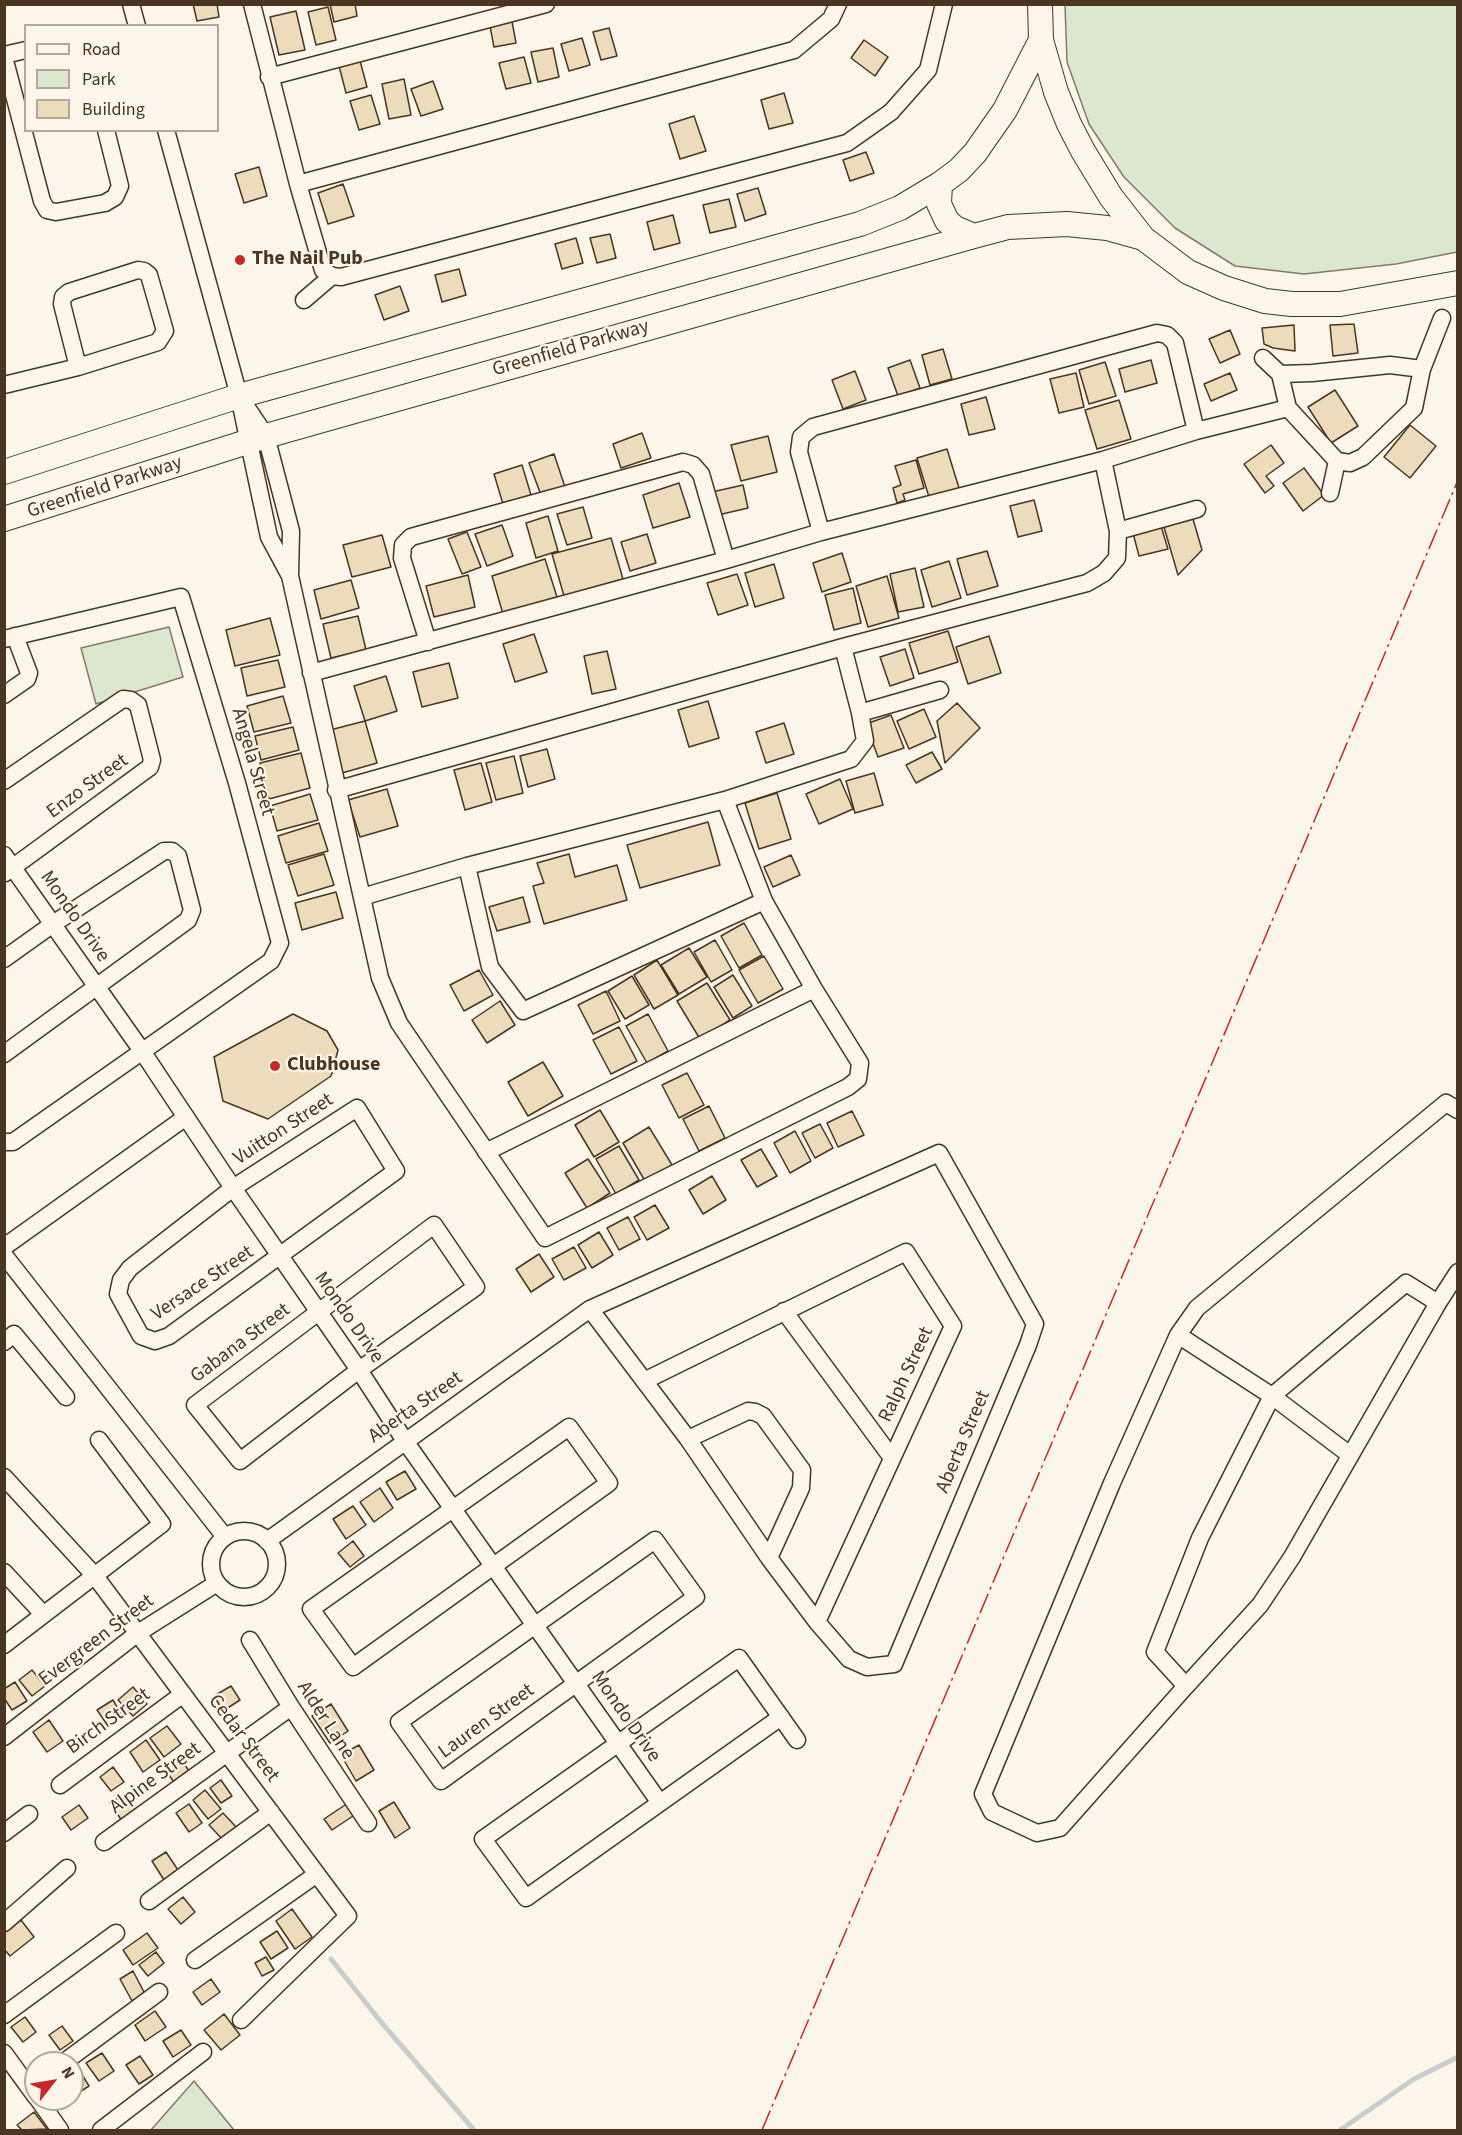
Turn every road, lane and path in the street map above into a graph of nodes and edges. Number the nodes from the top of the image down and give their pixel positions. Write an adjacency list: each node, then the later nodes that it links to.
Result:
1 (131, 4): 7 (street)
2 (252, 4): 11 (street)
3 (546, 4): 11 (street)
4 (838, 4): 14 (street)
5 (944, 4): 18 (street)
6 (1040, 4): 8 (main road)
7 (136, 24)
8 (1041, 40): 15 (main road); 17 (main road)
9 (24, 51): 10 (street)
10 (4, 56): 12 (street)
11 (269, 77): 14 (street)
12 (106, 132)
13 (167, 132): 27 (street)
14 (297, 184): 18 (street)
15 (940, 184): 16 (main road); 27 (main road)
16 (974, 236): 17 (main road, Greenfield Parkway); 30 (main road, Greenfield Parkway)
17 (1143, 238): 19 (main road)
18 (332, 276): 20 (street)
19 (1458, 282)
20 (304, 300)
21 (1442, 318): 24 (street)
22 (1263, 358): 25 (street)
23 (78, 367): 23 (street); 26 (street)
24 (1422, 369): 25 (street); 32 (street)
25 (1280, 374): 28 (street)
26 (4, 385)
27 (239, 396): 30 (street); 33 (main road)
28 (1288, 408): 29 (street); 32 (street)
29 (1196, 431): 31 (street); 38 (street)
30 (257, 439): 36 (main road, Greenfield Parkway); 43 (street)
31 (1103, 460): 37 (street); 38 (street)
32 (1337, 461): 34 (street)
33 (4, 472)
34 (1330, 493)
35 (1197, 509): 37 (street)
36 (4, 519)
37 (1118, 531): 42 (street)
38 (821, 532): 39 (street)
39 (726, 560): 41 (street); 41 (street)
40 (10, 637): 45 (street); 58 (street, Angela Street)
41 (428, 642): 43 (street)
42 (843, 647): 46 (street); 48 (street)
43 (311, 673): 48 (street)
44 (940, 690): 46 (street)
45 (4, 695)
46 (860, 713): 49 (street)
47 (4, 782): 50 (street, Enzo Street)
48 (336, 790): 52 (street)
49 (725, 800): 51 (street); 53 (street)
50 (7, 865): 54 (street, Mondo Drive)
51 (467, 866): 52 (street); 53 (street)
52 (362, 897): 63 (street)
53 (764, 901): 57 (street)
54 (53, 924): 55 (street); 56 (street, Mondo Drive); 56 (street)
55 (4, 959)
56 (97, 987): 58 (street, Mondo Drive); 59 (street)
57 (814, 989): 63 (street); 63 (street)
58 (142, 1051): 61 (street, Mondo Drive); 62 (street)
59 (4, 1054)
60 (1458, 1110): 73 (street)
61 (186, 1117): 64 (street, Mondo Drive); 65 (street)
62 (4, 1142)
63 (486, 1152)
64 (233, 1188): 67 (street, Mondo Drive); 67 (street, Vuitton Street); 67 (street, Versace Street)
65 (4, 1247)
66 (4, 1255): 86 (street)
67 (280, 1256): 72 (street, Mondo Drive)
68 (1458, 1272): 69 (street)
69 (1438, 1303): 77 (street); 82 (street)
70 (590, 1309): 76 (street, Aberta Street); 81 (street, Aberta Street); 94 (street, Aberta Street)
71 (784, 1311): 76 (street, Ralph Street); 83 (street); 83 (street, Ralph Street)
72 (318, 1312): 75 (street, Mondo Drive); 75 (street); 75 (street, Gabana Street)
73 (1178, 1335): 77 (street); 100 (street)
74 (4, 1342): 78 (street)
75 (359, 1370): 81 (street, Mondo Drive)
76 (644, 1381): 79 (street, Aberta Street)
77 (1272, 1396): 82 (street); 100 (street)
78 (66, 1397)
79 (688, 1439): 88 (street, Aberta Street); 88 (street)
80 (99, 1440): 91 (street)
81 (405, 1441): 85 (street, Mondo Drive); 87 (street, Aberta Street)
82 (1350, 1455): 100 (street)
83 (892, 1458): 94 (street, Ralph Street)
84 (4, 1477): 91 (street, Cedar Street)
85 (453, 1509): 89 (street, Mondo Drive); 89 (street); 89 (street)
86 (225, 1537): 87 (street); 92 (street)
87 (267, 1541): 92 (street)
88 (769, 1558): 94 (street, Aberta Street)
89 (493, 1567): 95 (street, Mondo Drive)
90 (4, 1572): 93 (street)
91 (95, 1576): 93 (street); 96 (street, Cedar Street)
92 (217, 1583): 96 (street, Evergreen Street)
93 (43, 1614): 98 (street)
94 (817, 1622)
95 (535, 1626): 99 (street, Mondo Drive); 99 (street); 99 (street, Lauren Street)
96 (138, 1633): 101 (street, Cedar Street); 104 (street, Evergreen Street)
97 (250, 1640): 102 (street, Alder Lane)
98 (4, 1645)
99 (576, 1684): 106 (street, Mondo Drive)
100 (1186, 1686)
101 (183, 1694): 107 (street, Cedar Street); 108 (street, Birch Street)
102 (291, 1707): 107 (street, Alpine Street); 112 (street, Alder Lane)
103 (781, 1717): 105 (street); 106 (street); 109 (street)
104 (4, 1737)
105 (797, 1740)
106 (618, 1744): 109 (street, Mondo Drive); 109 (street)
107 (227, 1753): 110 (street, Cedar Street); 114 (street, Alpine Street)
108 (60, 1785)
109 (660, 1803)
110 (271, 1812): 116 (street, Cedar Street); 117 (street)
111 (29, 1814): 113 (street)
112 (368, 1823)
113 (4, 1833)
114 (104, 1842)
115 (67, 1868): 118 (street)
116 (317, 1874): 120 (street); 123 (street, Cedar Street)
117 (149, 1900)
118 (4, 1923)
119 (116, 1933): 122 (street)
120 (195, 1960)
121 (159, 1992): 124 (street)
122 (4, 2015)
123 (241, 2020)
124 (79, 2051)
125 (203, 2052): 130 (street)
126 (4, 2053): 127 (street)
127 (24, 2078)
128 (48, 2111): 129 (street)
129 (60, 2130)
130 (101, 2130)

